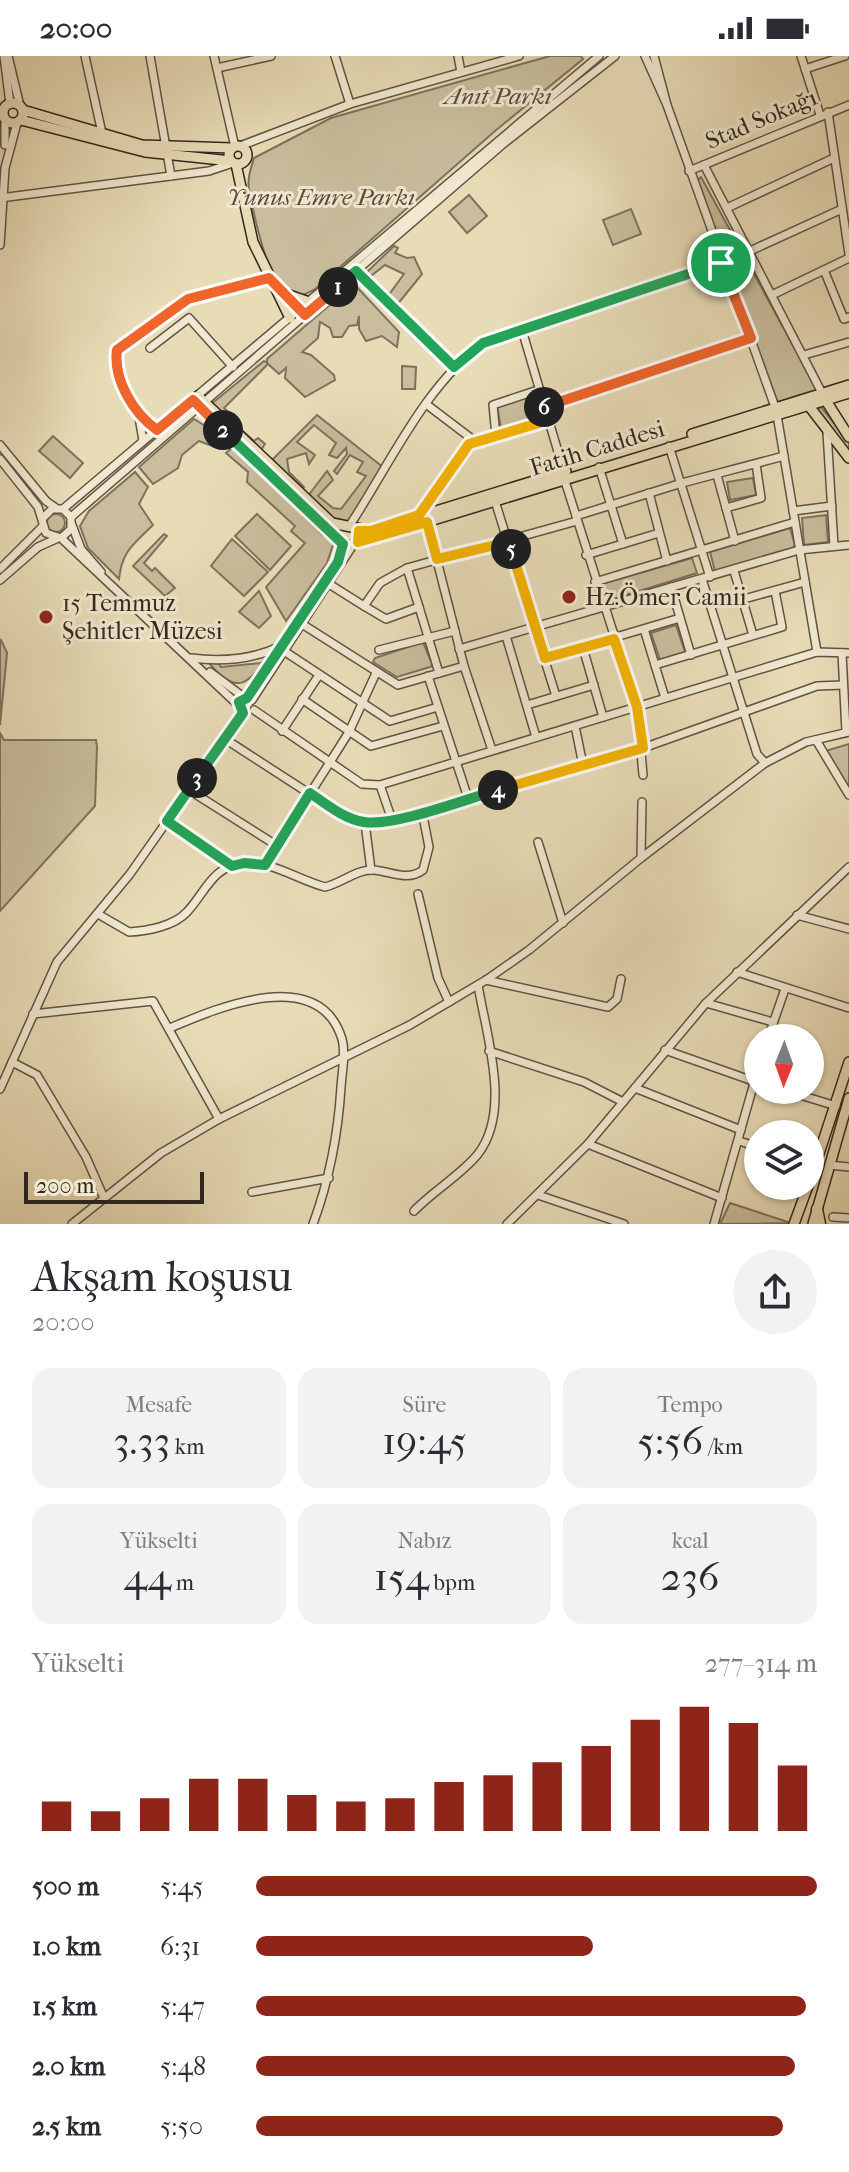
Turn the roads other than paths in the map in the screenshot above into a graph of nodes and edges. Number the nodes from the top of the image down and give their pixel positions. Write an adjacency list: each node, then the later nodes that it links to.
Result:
1 (6, 56): 21 (street)
2 (85, 56): 23 (street)
3 (150, 56): 25 (street)
4 (214, 56): 15 (street)
5 (271, 56): 15 (street)
6 (335, 56): 18 (street)
7 (458, 56): 17 (street)
8 (519, 56): 17 (street)
9 (615, 56): 14 (street)
10 (645, 56): 19 (street)
11 (654, 56): 19 (street)
12 (801, 56): 16 (street)
13 (845, 56): 16 (street)
14 (598, 58): 40 (street); 45 (street)
15 (217, 68): 24 (street)
16 (805, 69): 22 (street)
17 (461, 72): 18 (street)
18 (350, 104): 24 (street)
19 (667, 105): 29 (street)
20 (849, 105): 22 (street, Stad Sokağı)
21 (10, 112): 23 (main road); 25 (main road); 30 (street); 32 (street)
22 (824, 114): 26 (street); 28 (street, Stad Sokağı)
23 (102, 133): 25 (main road)
24 (236, 147): 25 (main road); 27 (main road); 27 (main road)
25 (168, 152): 27 (main road); 31 (street)
26 (834, 158): 33 (street); 34 (street)
27 (236, 162): 31 (street); 41 (main road)
28 (704, 165): 29 (street, Stad Sokağı); 33 (street)
29 (689, 171): 38 (street)
30 (0, 175)
31 (171, 176): 32 (street)
32 (2, 198): 35 (street)
33 (727, 208): 36 (street)
34 (842, 209): 36 (street); 37 (street)
35 (0, 245)
36 (750, 251): 44 (street)
37 (849, 256): 39 (street)
38 (721, 263): 49 (street); 50 (street)
39 (824, 270): 44 (street); 47 (street)
40 (356, 271): 46 (street); 55 (street)
41 (269, 278): 42 (main road); 65 (street)
42 (276, 288): 43 (main road); 48 (main road)
43 (285, 294): 45 (main road); 46 (main road)
44 (774, 294): 53 (street)
45 (309, 302): 46 (street)
46 (302, 312): 48 (street)
47 (849, 317)
48 (293, 320): 54 (street); 60 (street)
49 (522, 330): 55 (street); 57 (street)
50 (751, 338): 62 (street); 64 (street)
51 (849, 342): 53 (street)
52 (150, 348): 54 (street)
53 (804, 355): 59 (street)
54 (233, 367): 60 (street)
55 (454, 367): 61 (street)
56 (849, 385): 59 (main road, Fatih Caddesi)
57 (538, 390): 62 (street); 69 (street)
58 (849, 393): 59 (main road, Fatih Caddesi)
59 (823, 397): 63 (main road, Fatih Caddesi); 64 (main road, Fatih Caddesi); 70 (main road)
60 (199, 401): 67 (street); 92 (street); 95 (main road); 100 (main road)
61 (426, 404): 72 (street); 95 (street)
62 (544, 406): 66 (street)
63 (809, 406): 64 (main road, Fatih Caddesi); 68 (main road)
64 (776, 411): 74 (main road, Fatih Caddesi); 75 (street); 80 (main road, Fatih Caddesi)
65 (139, 417): 67 (street); 71 (street)
66 (549, 420): 69 (street); 80 (street)
67 (157, 430): 71 (street)
68 (827, 432): 76 (main road); 86 (street)
69 (496, 436): 72 (street)
70 (849, 437)
71 (143, 441): 88 (street)
72 (476, 442): 90 (street)
73 (0, 445): 88 (street)
74 (669, 446): 79 (main road, Fatih Caddesi); 82 (street)
75 (784, 456): 78 (street); 89 (street)
76 (849, 458)
77 (0, 459): 94 (street)
78 (756, 464): 81 (street); 87 (street)
79 (599, 467): 80 (main road, Fatih Caddesi); 85 (street)
80 (564, 475): 84 (main road, Fatih Caddesi); 90 (main road, Fatih Caddesi); 91 (street)
81 (717, 475): 82 (street); 87 (street)
82 (682, 483): 83 (street); 105 (street)
83 (649, 493): 85 (street); 96 (street)
84 (495, 501): 90 (main road, Fatih Caddesi); 99 (street)
85 (611, 505): 91 (street); 101 (street)
86 (832, 506): 89 (street); 103 (street)
87 (726, 508): 98 (street)
88 (60, 509): 92 (street); 94 (street)
89 (793, 511): 93 (street)
90 (423, 519): 95 (main road, Fatih Caddesi); 100 (main road, Fatih Caddesi); 107 (street)
91 (576, 519): 99 (street); 106 (street)
92 (71, 521): 97 (street); 117 (street)
93 (795, 522): 98 (street); 104 (street)
94 (42, 523): 97 (street); 110 (street)
95 (352, 527): 100 (main road); 100 (main road)
96 (659, 533): 101 (street); 108 (street)
97 (59, 538): 113 (street); 117 (street)
98 (735, 541): 105 (street)
99 (508, 542): 107 (street); 126 (street)
100 (349, 543): 116 (street); 134 (street)
101 (623, 544): 106 (street)
102 (849, 545): 103 (street)
103 (834, 546): 104 (street)
104 (799, 550): 111 (street); 115 (street)
105 (702, 551): 108 (street); 112 (street)
106 (586, 555): 114 (street)
107 (437, 559): 109 (street); 128 (street)
108 (667, 561): 114 (street)
109 (407, 568): 121 (street); 122 (street)
110 (0, 569)
111 (734, 571): 112 (street); 120 (street)
112 (706, 578): 118 (street); 133 (street)
113 (0, 580)
114 (595, 582): 123 (street)
115 (805, 582): 119 (street); 138 (street)
116 (329, 584): 121 (street); 125 (street)
117 (113, 585): 141 (street)
118 (671, 587): 123 (street); 124 (street)
119 (775, 591): 120 (street); 129 (street)
120 (744, 599): 129 (street)
121 (364, 606): 122 (street)
122 (419, 607): 131 (street)
123 (604, 608): 126 (street); 132 (street)
124 (680, 618): 127 (street); 140 (street)
125 (302, 624): 134 (street); 145 (street)
126 (535, 628): 130 (street); 142 (street)
127 (644, 629): 132 (street); 143 (street)
128 (455, 631): 131 (street); 136 (street)
129 (753, 635): 133 (street)
130 (506, 636): 136 (street); 158 (street)
131 (428, 638): 137 (street); 146 (street)
132 (614, 639): 135 (street); 160 (street)
133 (723, 645): 140 (street); 149 (street)
134 (283, 648): 141 (street); 147 (street); 154 (street)
135 (583, 648): 142 (street); 150 (street)
136 (459, 649): 144 (street)
137 (379, 650)
138 (817, 652): 139 (street); 149 (street)
139 (846, 653): 151 (street)
140 (691, 655): 143 (street)
141 (189, 657): 154 (street); 157 (street)
142 (545, 658): 152 (street)
143 (655, 665): 153 (street)
144 (464, 666): 146 (street); 174 (street)
145 (376, 673): 148 (street); 156 (street)
146 (439, 673): 148 (street)
147 (319, 675): 155 (street); 156 (street)
148 (428, 676): 159 (street)
149 (732, 678): 153 (street); 162 (street)
150 (594, 685): 152 (street); 164 (street)
151 (843, 685): 162 (street); 169 (street)
152 (556, 696): 158 (street)
153 (665, 698): 160 (street)
154 (248, 699): 157 (street); 161 (street)
155 (302, 699): 167 (street); 168 (street)
156 (360, 702): 159 (street); 168 (street)
157 (238, 705): 163 (street)
158 (527, 705): 170 (street)
159 (438, 707): 165 (street)
160 (637, 707): 164 (street); 173 (street)
161 (254, 710): 163 (street); 167 (street)
162 (742, 711): 173 (street); 177 (street)
163 (243, 713): 171 (street)
164 (603, 717): 166 (street)
165 (443, 726): 168 (street); 175 (street)
166 (575, 726): 170 (street); 178 (street)
167 (282, 731): 176 (street)
168 (349, 732): 176 (street)
169 (848, 732): 172 (street)
170 (536, 737): 174 (street)
171 (225, 739): 181 (street); 182 (street)
172 (816, 740): 177 (street); 183 (street)
173 (643, 748): 178 (street); 179 (street)
174 (492, 750): 175 (street)
175 (454, 762): 180 (street); 184 (street)
176 (328, 763): 180 (street); 182 (street)
177 (765, 763): 192 (street)
178 (583, 765): 184 (street)
179 (643, 775)
180 (380, 785): 187 (street)
181 (189, 790): 188 (street); 191 (street)
182 (310, 793): 189 (street); 191 (street)
183 (849, 795)
184 (468, 798): 186 (street)
185 (642, 802): 192 (street)
186 (422, 811): 187 (street); 196 (street)
187 (392, 820): 189 (street)
188 (167, 821): 194 (street); 198 (street)
189 (365, 823): 196 (street)
190 (538, 842): 200 (street)
191 (276, 845): 193 (street)
192 (641, 858): 200 (street)
193 (265, 865): 194 (street); 196 (street)
194 (232, 866): 198 (street)
195 (849, 867): 199 (street)
196 (371, 870)
197 (418, 894): 207 (street)
198 (98, 914): 210 (street)
199 (797, 915): 201 (street); 202 (street)
200 (563, 923): 204 (street)
201 (849, 929)
202 (737, 972): 206 (street); 208 (street)
203 (621, 979): 204 (street)
204 (486, 980): 205 (street)
205 (478, 985): 207 (street); 214 (street)
206 (785, 989): 209 (street); 211 (street)
207 (449, 1002): 215 (street)
208 (706, 1003): 211 (street); 213 (street)
209 (849, 1008)
210 (33, 1014): 212 (street); 216 (street)
211 (773, 1022)
212 (170, 1028): 215 (street); 226 (street)
213 (665, 1050): 218 (street); 219 (street)
214 (489, 1051): 222 (street); 241 (street)
215 (343, 1057): 226 (street); 234 (street)
216 (12, 1062): 220 (street); 237 (street)
217 (849, 1062): 225 (main road)
218 (744, 1078)
219 (635, 1088): 222 (street); 227 (street)
220 (0, 1089)
221 (849, 1098): 232 (main road)
222 (623, 1102): 231 (street)
223 (824, 1102): 225 (street)
224 (749, 1104): 227 (street)
225 (836, 1106): 228 (main road)
226 (219, 1119): 237 (street)
227 (741, 1130): 229 (street)
228 (824, 1136)
229 (739, 1141): 230 (street); 238 (street)
230 (744, 1143)
231 (588, 1144): 236 (street); 238 (street)
232 (829, 1165): 233 (street); 240 (main road)
233 (849, 1167)
234 (329, 1178): 235 (street); 245 (street)
235 (252, 1192)
236 (538, 1195): 246 (street); 247 (street)
237 (104, 1198): 244 (street)
238 (722, 1198): 248 (street)
239 (803, 1200): 249 (main road)
240 (817, 1209): 250 (main road); 251 (highway)
241 (414, 1211)
242 (833, 1217): 243 (street)
243 (849, 1218)
244 (72, 1224)
245 (313, 1224)
246 (507, 1224)
247 (624, 1224)
248 (714, 1224)
249 (794, 1224)
250 (813, 1224)
251 (820, 1224)

